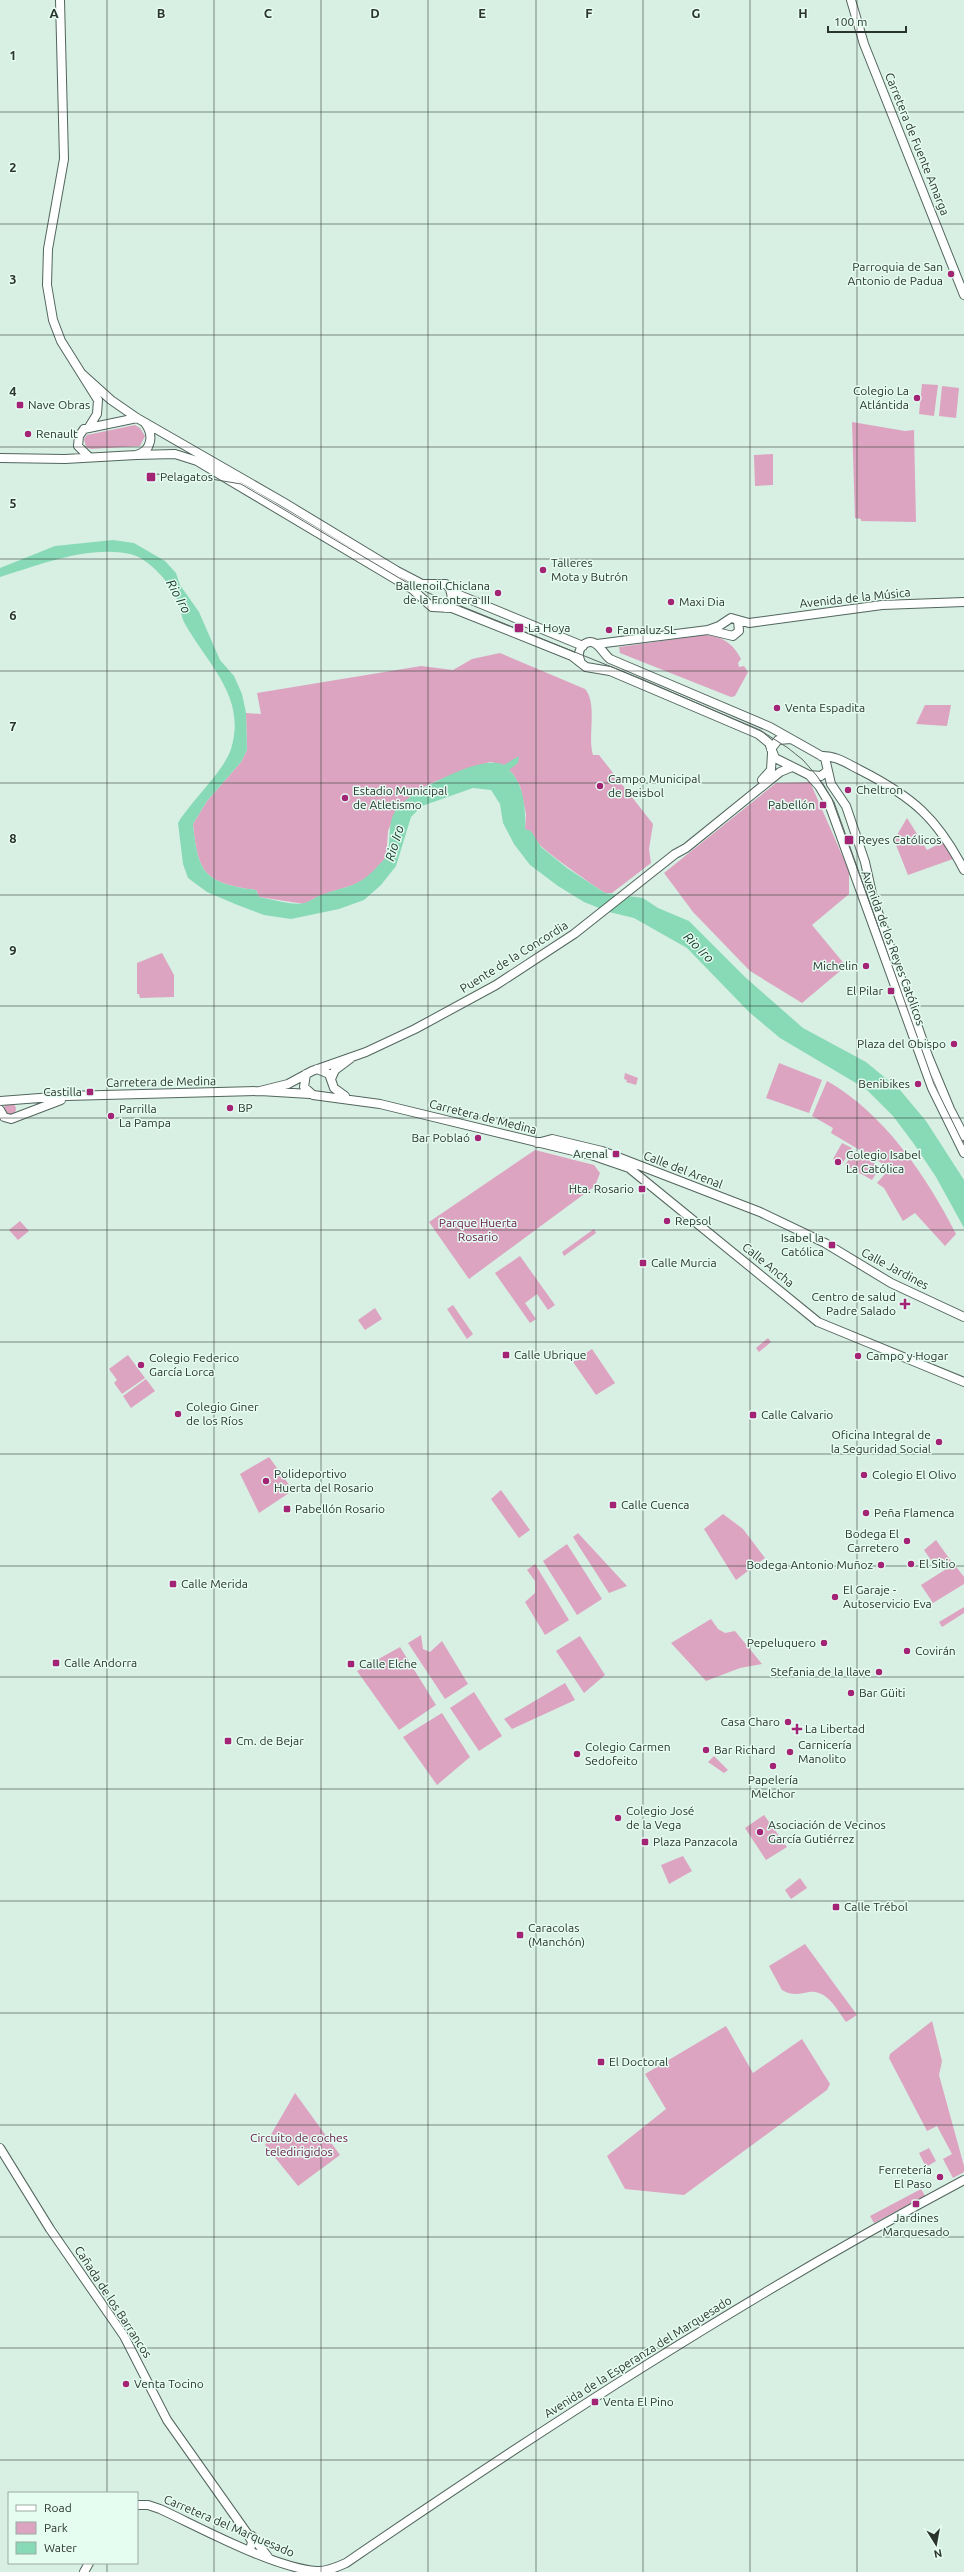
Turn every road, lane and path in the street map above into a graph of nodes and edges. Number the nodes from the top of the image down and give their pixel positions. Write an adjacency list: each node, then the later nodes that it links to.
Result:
1 (60, 0): 4 (main road)
2 (851, 0): 3 (main road, Carretera de Fuente Amarga)
3 (964, 295)
4 (81, 373): 5 (main road); 7 (main road)
5 (137, 418): 6 (main road); 7 (main road)
6 (145, 422): 9 (main road); 13 (main road)
7 (89, 427): 8 (main road)
8 (78, 446): 10 (main road); 11 (main road)
9 (136, 455): 11 (main road); 15 (main road)
10 (63, 457): 11 (main road); 12 (main road)
11 (89, 457)
12 (0, 458)
13 (434, 584): 14 (main road); 15 (main road)
14 (452, 592): 17 (main road); 24 (main road)
15 (426, 600): 17 (main road)
16 (964, 602): 19 (main road, Avenida de la Música)
17 (445, 608): 26 (main road)
18 (722, 623): 19 (main road); 20 (main road); 21 (main road)
19 (739, 625): 21 (main road)
20 (708, 630): 21 (main road); 22 (main road)
21 (723, 633)
22 (615, 642): 23 (main road); 25 (main road)
23 (597, 644): 24 (main road); 25 (main road)
24 (583, 646): 26 (main road)
25 (604, 652): 27 (main road); 28 (main road)
26 (580, 660): 27 (main road)
27 (595, 667): 29 (main road)
28 (792, 739): 29 (main road); 30 (main road)
29 (771, 750): 32 (main road); 35 (main road)
30 (821, 756): 31 (main road); 33 (main road, Avenida de los Reyes Católicos)
31 (844, 762): 33 (main road); 36 (main road)
32 (792, 767): 34 (main road); 35 (main road)
33 (828, 770): 34 (main road); 48 (main road, Avenida de los Reyes Católicos)
34 (809, 775): 50 (main road, Avenida de los Reyes Católicos)
35 (675, 854): 37 (main road, Puente de la Concordia)
36 (964, 870)
37 (336, 1064): 38 (main road, Puente de la Concordia); 40 (main road)
38 (314, 1070): 39 (main road); 40 (main road)
39 (306, 1074): 41 (main road); 42 (main road)
40 (332, 1081): 42 (main road); 44 (main road)
41 (260, 1091): 42 (main road, Carretera de Medina); 43 (main road, Carretera de Medina)
42 (313, 1094): 44 (main road, Carretera de Medina)
43 (71, 1096): 45 (main road, Carretera de Medina); 47 (main road)
44 (347, 1098): 49 (main road, Carretera de Medina)
45 (6, 1100): 46 (main road); 47 (main road)
46 (0, 1111): 47 (main road)
47 (18, 1114)
48 (964, 1136)
49 (537, 1143): 51 (main road, Carretera de Medina); 52 (main road, Calle del Arenal)
50 (964, 1153)
51 (692, 1219): 54 (main road, Calle Ancha)
52 (816, 1238): 53 (main road, Calle Jardines)
53 (964, 1317)
54 (964, 1382)
55 (0, 2148): 58 (main road, Cañada de los Barrancos)
56 (964, 2180): 62 (main road, Avenida de la Esperanza del Marquesado)
57 (138, 2505): 59 (main road, Carretera del Marquesado)
58 (246, 2534): 59 (main road); 60 (main road, Cañada de los Barrancos); 61 (main road)
59 (241, 2546): 60 (main road, Carretera del Marquesado)
60 (250, 2550): 61 (main road, Carretera del Marquesado)
61 (270, 2558): 62 (main road, Carretera del Marquesado)
62 (334, 2568)

